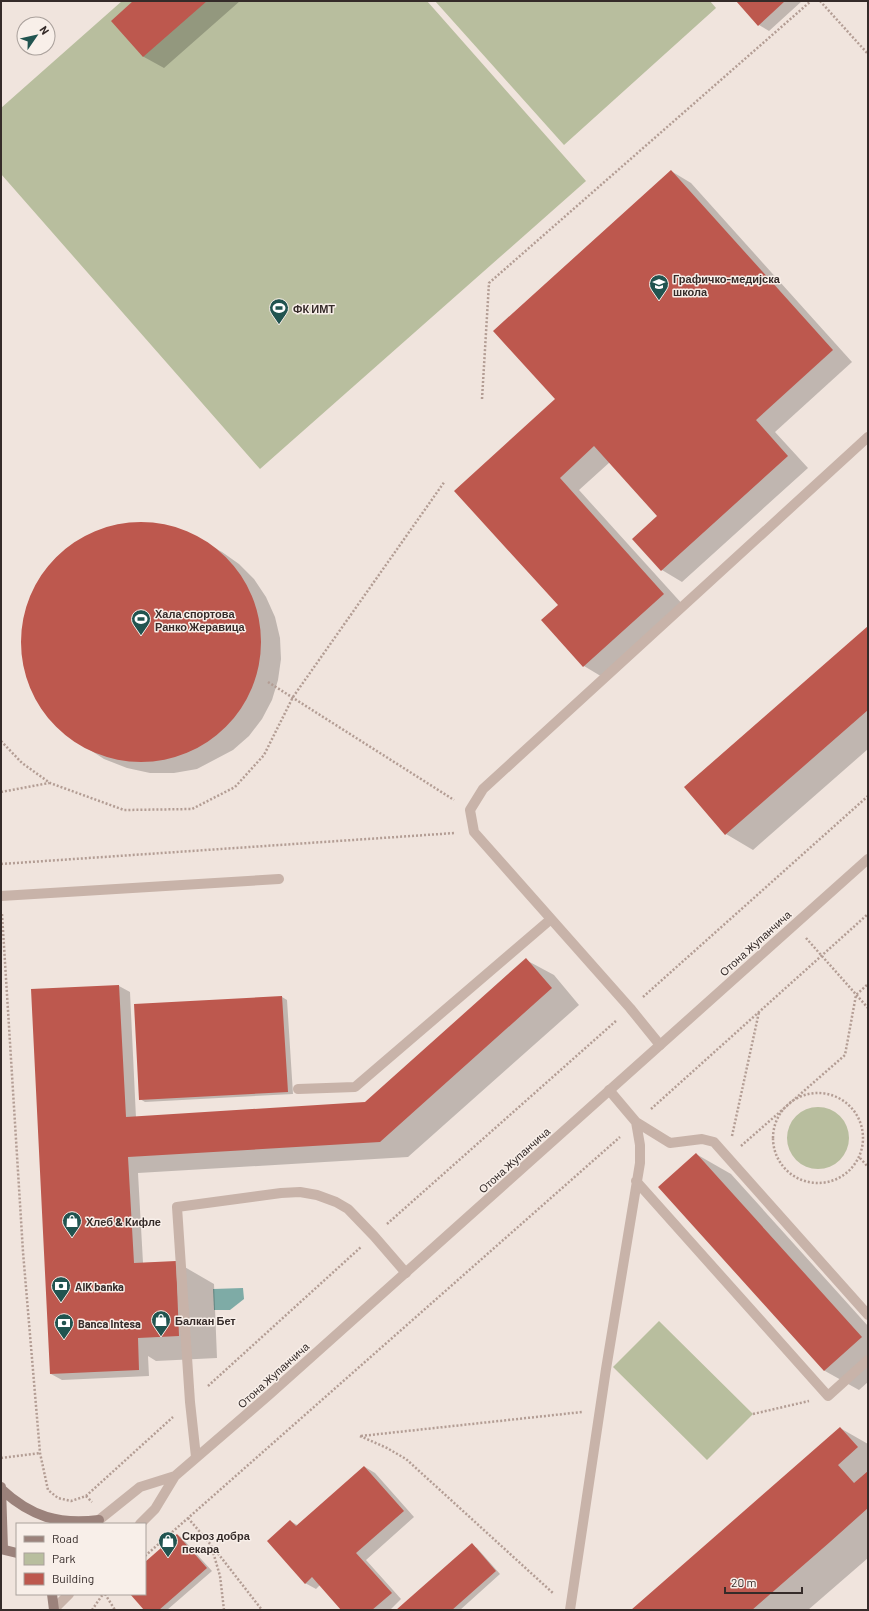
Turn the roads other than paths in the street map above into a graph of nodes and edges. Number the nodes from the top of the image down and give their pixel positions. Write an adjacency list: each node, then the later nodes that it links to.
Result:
1 (868, 437): 5 (street)
2 (868, 859): 6 (street, Отона Жупанчича)
3 (279, 879): 4 (street)
4 (1, 896)
5 (551, 919): 6 (street); 7 (street)
6 (660, 1045): 8 (street, Отона Жупанчича)
7 (298, 1089)
8 (609, 1090): 9 (street); 11 (street, Отона Жупанчича)
9 (636, 1122): 10 (street); 12 (street)
10 (636, 1181): 13 (street); 25 (street)
11 (406, 1273): 14 (street, Отона Жупанчича); 14 (street)
12 (868, 1315)
13 (868, 1360)
14 (196, 1458): 15 (street, Отона Жупанчича)
15 (175, 1476): 18 (street, Отона Жупанчича); 19 (street, Отона Жупанчича)
16 (1, 1484): 17 (main road)
17 (1, 1489): 18 (main road); 20 (main road)
18 (96, 1522)
19 (141, 1523)
20 (2, 1549): 21 (main road)
21 (16, 1552)
22 (52, 1595): 24 (main road)
23 (68, 1595): 24 (street)
24 (54, 1609)
25 (570, 1609)

